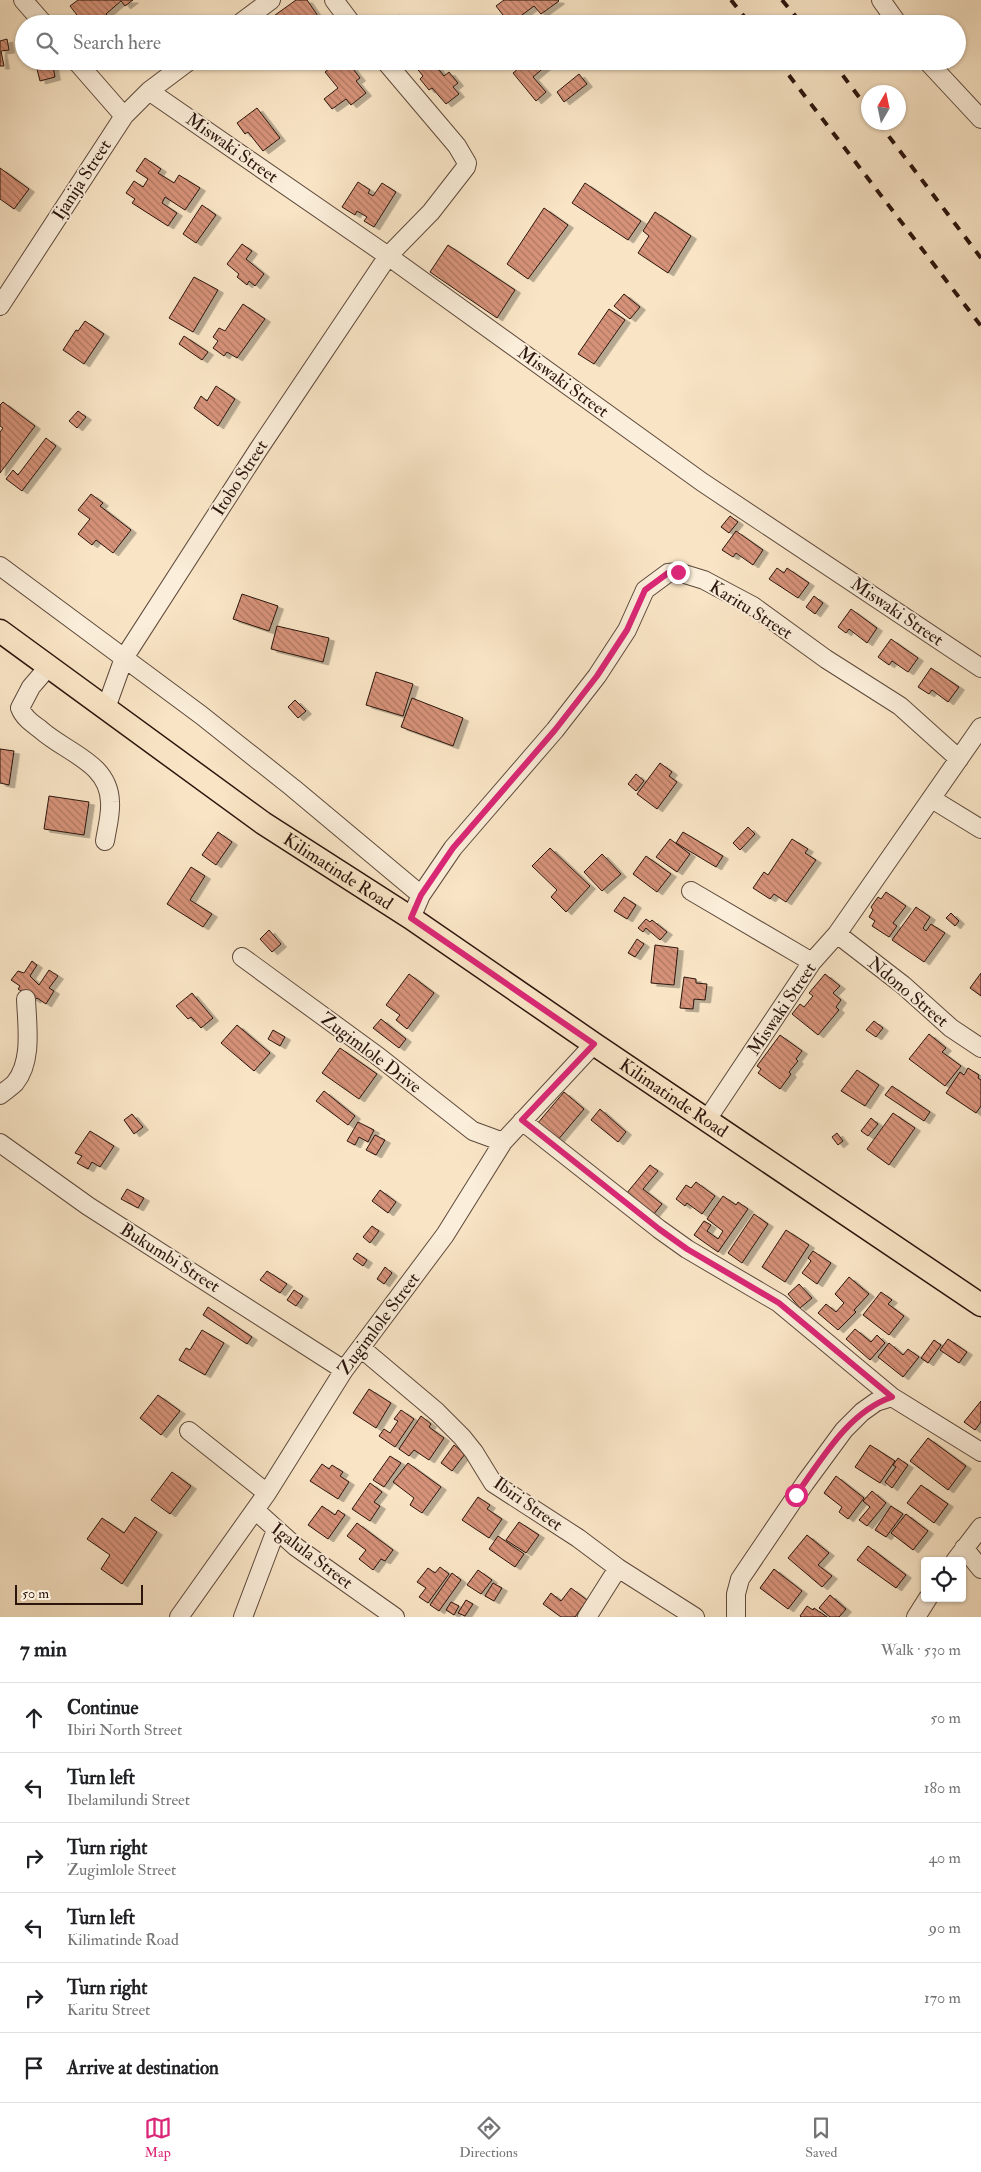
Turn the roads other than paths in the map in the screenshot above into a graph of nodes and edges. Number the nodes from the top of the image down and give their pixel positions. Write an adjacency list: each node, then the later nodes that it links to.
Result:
1 (23, 0): 5 (street)
2 (271, 0): 6 (street)
3 (334, 0): 7 (street)
4 (881, 0): 8 (street)
5 (36, 15)
6 (251, 15)
7 (345, 15)
8 (892, 15)
9 (84, 70): 14 (street)
10 (177, 70): 13 (street, Ijanija Street)
11 (393, 70): 16 (street, Itobo Street)
12 (935, 70): 15 (street)
13 (149, 91): 14 (street, Ijanija Street); 16 (street, Miswaki Street)
14 (124, 116): 17 (street, Ijanija Street)
15 (981, 119)
16 (388, 256): 20 (street, Itobo Street); 22 (street, Miswaki Street)
17 (0, 306)
18 (0, 566): 20 (street)
19 (0, 631): 21 (main road, Kilimatinde Road)
20 (124, 658): 23 (street, Itobo Street); 30 (street)
21 (49, 666): 23 (main road, Kilimatinde Road); 28 (street)
22 (981, 668)
23 (106, 708): 31 (main road, Kilimatinde Road)
24 (981, 727): 25 (street, Miswaki Street)
25 (959, 759): 26 (street, Miswaki Street); 30 (street, Karitu Street)
26 (932, 799): 27 (street); 32 (street, Miswaki Street)
27 (981, 829)
28 (105, 840)
29 (691, 891): 34 (street)
30 (421, 895): 31 (street, Karitu Street)
31 (411, 918): 36 (main road, Kilimatinde Road)
32 (837, 934): 34 (street, Miswaki Street); 37 (street, Ndono Street)
33 (242, 957): 41 (street, Zugimlole Drive)
34 (812, 962): 40 (street, Miswaki Street)
35 (26, 999): 38 (street)
36 (594, 1044): 39 (street, Zugimlole Street); 40 (main road, Kilimatinde Road)
37 (981, 1048)
38 (0, 1095)
39 (522, 1120): 41 (street, Zugimlole Street); 46 (street)
40 (706, 1120): 43 (main road, Kilimatinde Road)
41 (503, 1142): 44 (street, Zugimlole Street)
42 (0, 1143): 45 (street, Bukumbi Street)
43 (981, 1305)
44 (361, 1348): 45 (street, Zugimlole Street); 54 (street, Ibiri Street)
45 (344, 1370): 49 (street, Zugimlole Street)
46 (892, 1397): 48 (street); 62 (street)
47 (189, 1431): 49 (street)
48 (981, 1452)
49 (267, 1493): 50 (street, Zugimlole Street)
50 (255, 1510): 52 (street, Igalula Street); 57 (street, Zugimlole Street)
51 (981, 1527): 53 (street)
52 (276, 1530): 58 (street); 59 (street, Igalula Street)
53 (960, 1554): 55 (street)
54 (618, 1568): 60 (street); 61 (street, Ibiri Street)
55 (981, 1569)
56 (925, 1602): 63 (street)
57 (179, 1617)
58 (242, 1617)
59 (394, 1617)
60 (587, 1617)
61 (695, 1617)
62 (736, 1617)
63 (916, 1617)

